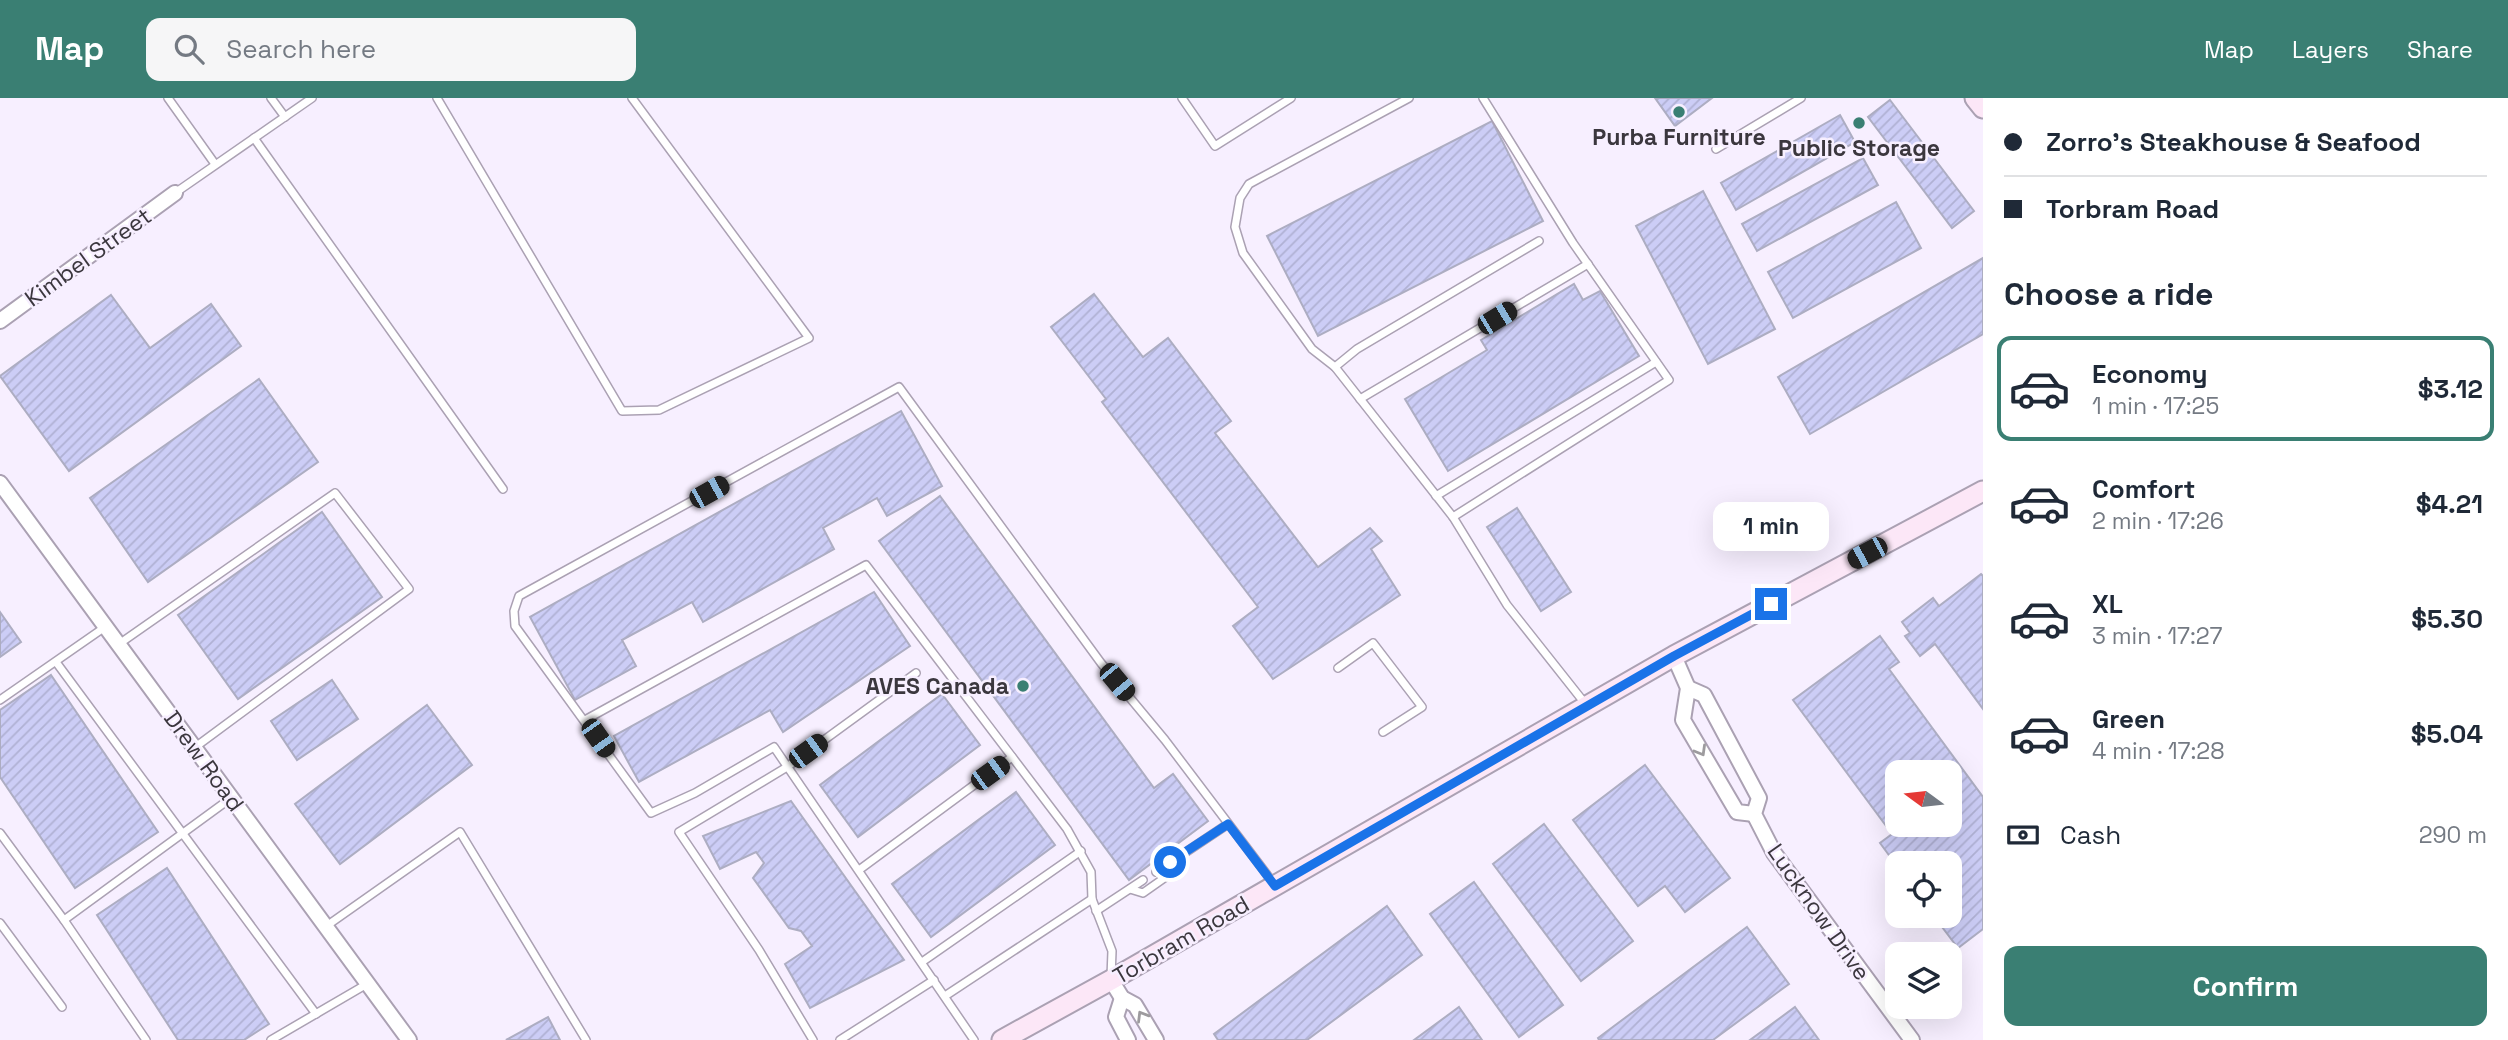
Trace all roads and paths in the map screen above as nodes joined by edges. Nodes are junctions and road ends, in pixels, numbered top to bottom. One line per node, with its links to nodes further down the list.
1 (168, 98): 16 (lane)
2 (271, 98): 13 (lane)
3 (312, 98): 13 (lane)
4 (437, 98): 5 (lane)
5 (632, 98)
6 (1182, 98): 7 (lane)
7 (1291, 98)
8 (1409, 98): 22 (lane)
9 (1483, 98): 19 (lane)
10 (1801, 98): 15 (lane)
11 (1975, 98): 12 (main road)
12 (1983, 108)
13 (285, 117): 14 (lane)
14 (254, 138): 16 (lane); 25 (lane)
15 (1717, 149)
16 (215, 164): 17 (lane)
17 (175, 193): 20 (street, Kimbel Street)
18 (1539, 241): 22 (lane)
19 (1588, 264): 21 (lane); 23 (lane)
20 (0, 321)
21 (1656, 362): 27 (lane); 28 (lane)
22 (1335, 367): 23 (lane)
23 (1360, 399): 27 (lane)
24 (0, 483): 29 (street, Drew Road)
25 (502, 489)
26 (1983, 491): 31 (main road, Torbram Road)
27 (1436, 496): 28 (lane)
28 (1453, 517): 37 (lane)
29 (106, 627): 30 (street, Drew Road); 32 (lane)
30 (118, 645): 40 (street, Drew Road); 40 (lane)
31 (1674, 656): 35 (street, Lucknow Drive); 37 (main road, Torbram Road)
32 (55, 662): 36 (lane); 47 (lane)
33 (1338, 668): 39 (lane)
34 (916, 673): 42 (lane)
35 (1688, 688): 44 (street, Lucknow Drive); 44 (street, Lucknow Drive, one-way to 44)
36 (0, 701)
37 (1587, 706): 53 (main road, Torbram Road)
38 (585, 720): 41 (lane); 42 (lane); 45 (lane)
39 (1383, 732)
40 (194, 748): 43 (street, Drew Road)
41 (1012, 757): 48 (lane); 50 (lane)
42 (787, 766): 50 (lane); 72 (lane)
43 (231, 798): 47 (lane); 59 (street, Drew Road)
44 (1754, 814): 78 (street, Lucknow Drive)
45 (1228, 824): 49 (lane); 53 (lane)
46 (0, 833): 57 (lane)
47 (183, 834): 57 (lane); 67 (lane)
48 (1081, 851): 55 (lane); 60 (lane)
49 (1170, 862): 51 (lane); 54 (lane)
50 (859, 870): 60 (lane)
51 (1156, 872)
52 (1143, 880): 54 (lane)
53 (1275, 886): 62 (main road, Torbram Road)
54 (1130, 889): 56 (lane)
55 (1092, 899): 56 (lane); 64 (lane)
56 (1096, 911): 62 (lane)
57 (64, 920): 68 (lane)
58 (0, 923): 66 (lane)
59 (325, 927): 63 (street, Drew Road); 71 (lane)
60 (922, 962): 61 (lane)
61 (934, 980): 64 (lane); 73 (lane)
62 (1111, 980): 65 (street); 75 (main road, Torbram Road)
63 (367, 984): 67 (lane); 70 (street, Drew Road)
64 (945, 996): 74 (lane)
65 (1122, 998): 76 (street); 77 (street, one-way to 65)
66 (62, 1007)
67 (316, 1014): 69 (lane)
68 (146, 1040)
69 (271, 1040)
70 (409, 1040)
71 (586, 1040)
72 (813, 1040)
73 (840, 1040)
74 (974, 1040)
75 (1002, 1040)
76 (1128, 1040)
77 (1156, 1040)
78 (1912, 1040)

